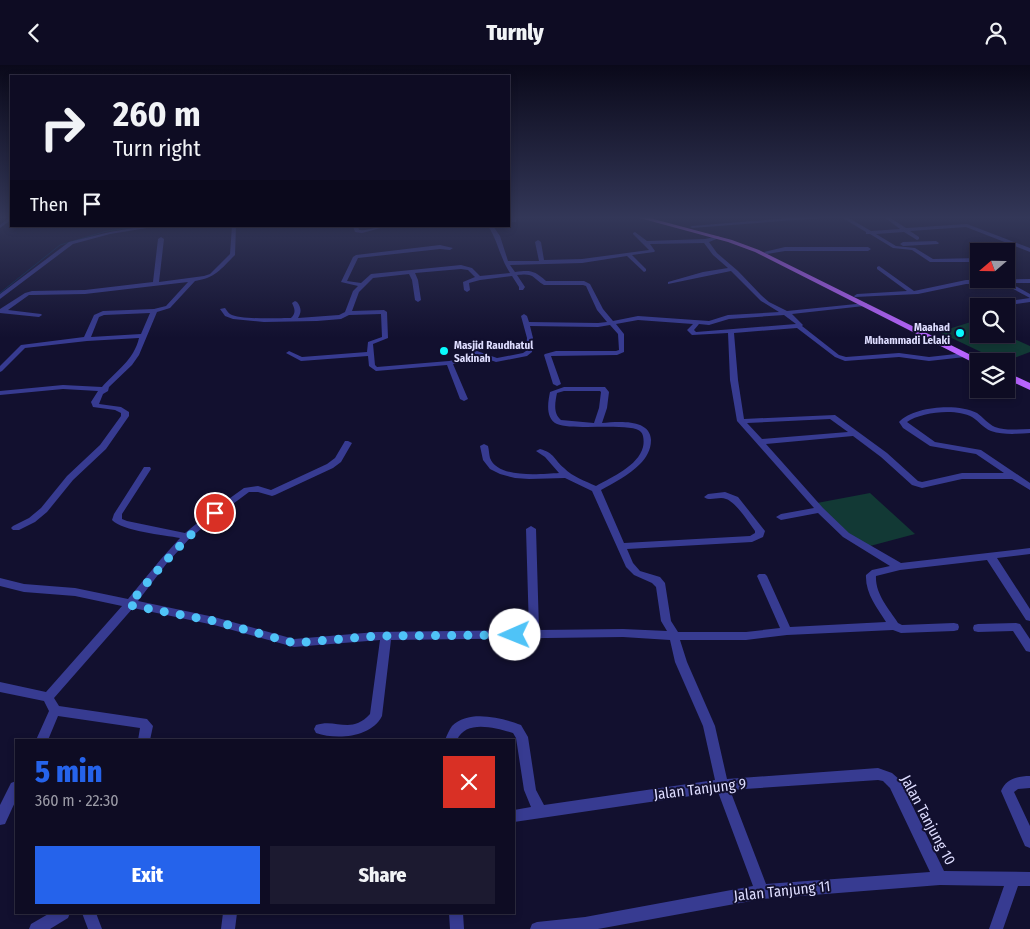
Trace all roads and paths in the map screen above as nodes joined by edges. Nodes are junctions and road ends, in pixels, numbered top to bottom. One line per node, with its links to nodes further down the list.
1 (52, 257): 34 (street)
2 (159, 257): 26 (street)
3 (230, 257): 22 (street)
4 (356, 257): 28 (street)
5 (504, 257): 14 (street)
6 (541, 257): 15 (street)
7 (611, 257): 15 (street)
8 (632, 257): 17 (street)
9 (718, 257): 18 (street)
10 (770, 257): 33 (main road)
11 (778, 257): 33 (main road)
12 (927, 257): 13 (street)
13 (970, 260)
14 (506, 263): 15 (street); 20 (street)
15 (542, 263)
16 (879, 267): 32 (street)
17 (644, 269)
18 (732, 269): 27 (street); 44 (street)
19 (411, 271): 21 (street); 28 (street); 36 (street)
20 (512, 274): 21 (street); 30 (street); 48 (street)
21 (479, 278): 31 (street)
22 (193, 280): 26 (street); 42 (street)
23 (1030, 281): 25 (street)
24 (970, 282): 32 (street)
25 (1015, 282)
26 (156, 283): 41 (street)
27 (670, 283)
28 (361, 285): 43 (street)
29 (1013, 288): 35 (street)
30 (521, 289)
31 (468, 290)
32 (912, 292): 33 (street)
33 (853, 296): 39 (main road); 56 (main road)
34 (0, 297)
35 (1030, 298): 37 (street)
36 (418, 300)
37 (1016, 302)
38 (295, 303): 47 (street)
39 (864, 304): 44 (street); 58 (main road)
40 (223, 309): 47 (street)
41 (1, 311): 45 (street)
42 (154, 311): 53 (street); 54 (street)
43 (348, 313): 47 (street); 57 (street)
44 (787, 313): 49 (street); 51 (street)
45 (39, 315)
46 (524, 316): 50 (street)
47 (293, 320)
48 (612, 323): 49 (street); 50 (street); 65 (street)
49 (698, 323): 52 (street)
50 (527, 324): 60 (street)
51 (798, 326): 52 (street); 58 (street)
52 (731, 331): 70 (street)
53 (143, 336): 54 (street); 67 (street)
54 (87, 339): 61 (street)
55 (289, 353): 57 (street)
56 (971, 353)
57 (371, 354): 60 (street)
58 (965, 355): 59 (main road)
59 (970, 357)
60 (449, 363): 69 (street)
61 (0, 370)
62 (1015, 374): 64 (main road)
63 (1015, 380): 66 (main road)
64 (1030, 382)
65 (557, 383)
66 (1030, 387)
67 (105, 389): 68 (street); 86 (street)
68 (0, 393)
69 (464, 399)
70 (741, 421): 73 (street); 74 (street)
71 (597, 425): 71 (street); 82 (street)
72 (1030, 431): 80 (street)
73 (854, 434): 74 (street); 80 (street)
74 (759, 442): 84 (street)
75 (348, 443): 88 (street)
76 (484, 446): 79 (street)
77 (540, 451): 79 (street)
78 (147, 469): 88 (street)
79 (567, 475): 82 (street)
80 (1012, 476): 81 (street)
81 (1030, 487)
82 (596, 489): 89 (street)
83 (708, 497): 89 (street)
84 (820, 510): 85 (street); 92 (street)
85 (781, 517)
86 (16, 528)
87 (531, 529): 101 (street)
88 (188, 536): 95 (street)
89 (621, 546): 103 (street)
90 (1030, 551): 91 (street)
91 (990, 556): 92 (street); 96 (street)
92 (900, 567): 97 (street)
93 (762, 576): 100 (street)
94 (0, 582): 95 (street)
95 (129, 605): 102 (street); 106 (street)
96 (1030, 617)
97 (894, 626): 98 (street); 100 (street)
98 (954, 627)
99 (978, 628): 104 (street)
100 (787, 631): 103 (street)
101 (534, 634): 102 (street); 103 (street)
102 (386, 636): 108 (street)
103 (674, 636): 114 (street)
104 (1030, 648)
105 (0, 687): 106 (street)
106 (48, 697): 107 (street)
107 (55, 711): 109 (street); 110 (street)
108 (320, 729)
109 (42, 739)
110 (144, 739)
111 (452, 739): 116 (street)
112 (887, 777): 114 (street, Jalan Tanjung 9); 120 (street, Jalan Tanjung 10)
113 (1030, 782): 119 (street)
114 (722, 785): 116 (street, Jalan Tanjung 9); 123 (street)
115 (15, 789): 118 (street)
116 (540, 812): 117 (street, Jalan Tanjung 9)
117 (515, 816)
118 (0, 819)
119 (1030, 841)
120 (940, 878): 121 (street, Jalan Tanjung 11); 123 (street, Jalan Tanjung 11)
121 (1014, 879): 122 (street, Jalan Tanjung 11); 134 (street)
122 (1030, 879)
123 (762, 892): 128 (street, Jalan Tanjung 11)
124 (61, 914): 129 (street)
125 (89, 914): 130 (street)
126 (230, 914): 131 (street)
127 (456, 914): 132 (street)
128 (586, 926): 133 (street, Jalan Tanjung 11)
129 (36, 929)
130 (95, 929)
131 (228, 929)
132 (457, 929)
133 (537, 929)
134 (996, 929)

